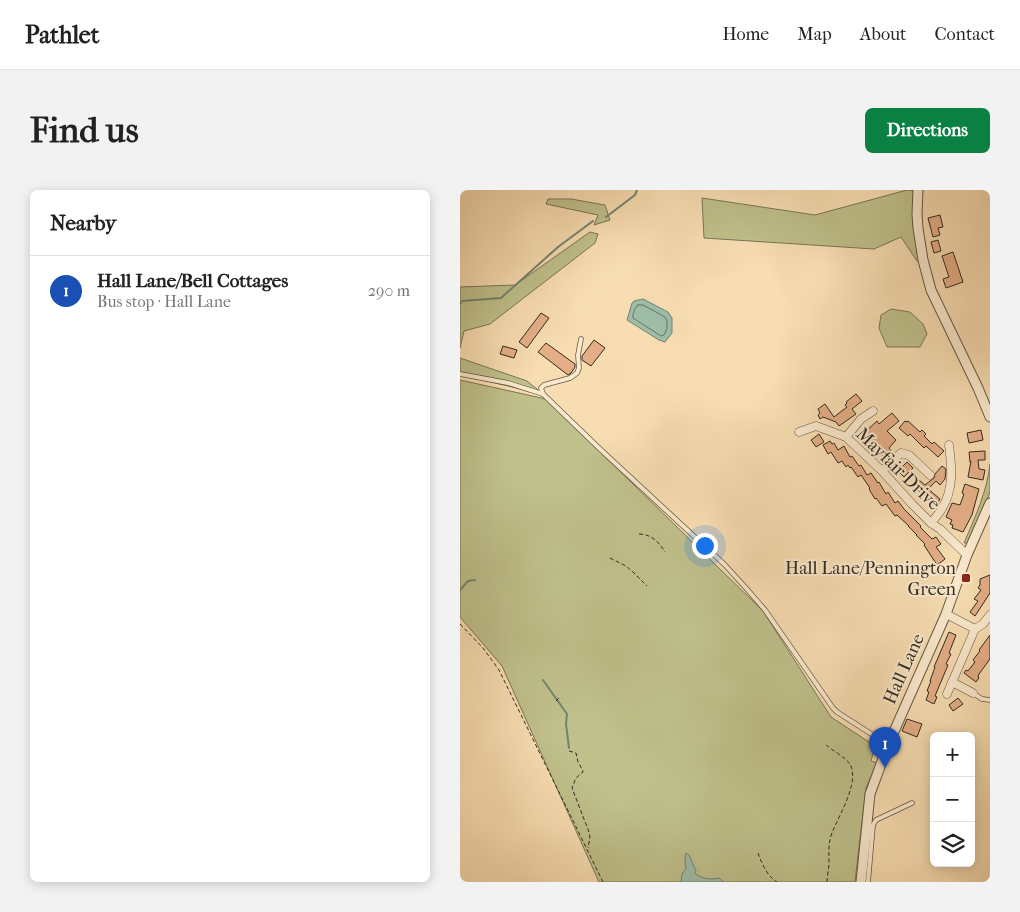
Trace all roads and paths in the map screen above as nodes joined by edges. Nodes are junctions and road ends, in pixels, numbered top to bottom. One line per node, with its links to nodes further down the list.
1 (918, 190): 6 (street)
2 (581, 339): 4 (lane)
3 (460, 374): 4 (lane)
4 (543, 394): 30 (lane)
5 (873, 411): 8 (street)
6 (990, 417)
7 (799, 432): 8 (street, Mayfair Drive)
8 (846, 437): 10 (street, Mayfair Drive)
9 (949, 445): 13 (street)
10 (882, 471): 11 (street); 13 (street, Mayfair Drive)
11 (930, 475)
12 (990, 503): 16 (street, Hall Lane)
13 (931, 523): 16 (street, Mayfair Drive)
14 (639, 534): 15 (path)
15 (665, 552)
16 (968, 555): 19 (street, Hall Lane)
17 (610, 558): 18 (path)
18 (647, 586)
19 (946, 614): 22 (street); 30 (street, Hall Lane)
20 (990, 615): 22 (street)
21 (460, 624): 35 (path)
22 (975, 629): 23 (street)
23 (952, 682): 24 (street); 25 (street)
24 (973, 693): 27 (lane)
25 (947, 694)
26 (559, 698): 28 (path)
27 (990, 700)
28 (556, 701)
29 (826, 745): 37 (path)
30 (888, 745): 38 (street, Hall Lane)
31 (569, 751): 33 (path)
32 (912, 803): 39 (lane)
33 (588, 848)
34 (758, 853): 36 (path)
35 (603, 882)
36 (777, 882)
37 (826, 882)
38 (861, 882)
39 (868, 882)

